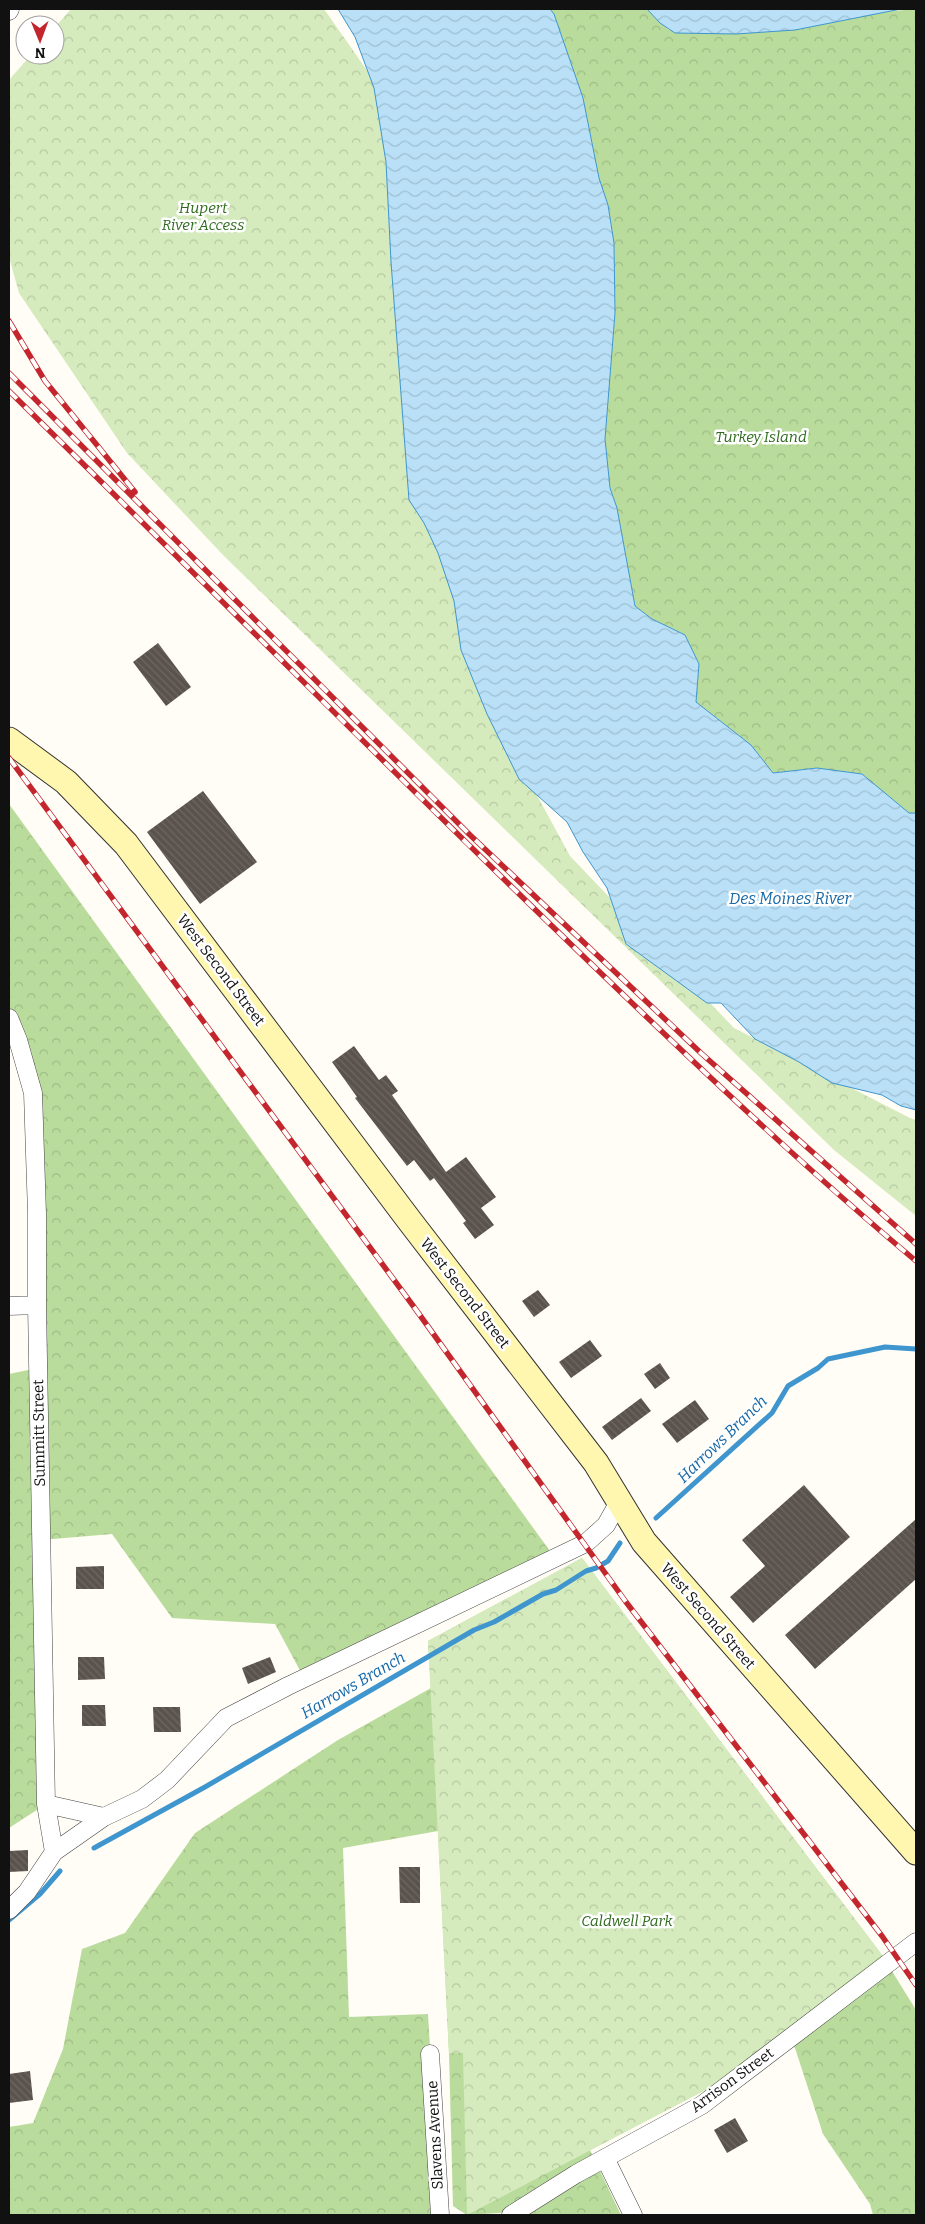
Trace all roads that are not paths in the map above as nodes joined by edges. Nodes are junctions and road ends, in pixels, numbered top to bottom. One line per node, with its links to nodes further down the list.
1 (9, 740): 5 (main road, West Second Street)
2 (9, 1018): 3 (street, Summitt Street)
3 (37, 1305): 4 (street); 6 (street, Summitt Street)
4 (9, 1306)
5 (619, 1502): 7 (street); 9 (main road, West Second Street)
6 (46, 1804): 7 (street); 8 (street, Summitt Street)
7 (104, 1817): 8 (street)
8 (54, 1852): 10 (street)
9 (916, 1852)
10 (9, 1910)
11 (916, 1942): 13 (street, Arrison Street)
12 (430, 2054): 14 (street, Slavens Avenue)
13 (605, 2158): 15 (street, Arrison Street); 16 (street)
14 (440, 2215)
15 (511, 2215)
16 (633, 2215)

